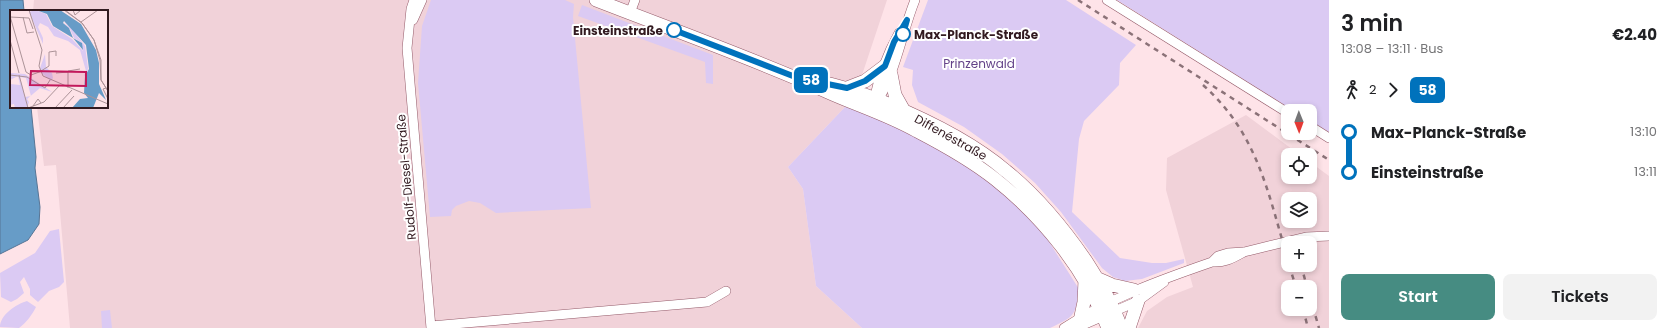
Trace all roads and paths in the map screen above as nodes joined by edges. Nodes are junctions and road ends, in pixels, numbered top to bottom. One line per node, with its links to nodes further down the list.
1 (414, 0): 8 (street, Rudolf-Diesel-Straße)
2 (422, 0): 8 (street, Rudolf-Diesel-Straße)
3 (596, 0): 7 (main road, Diffenéstraße)
4 (635, 0): 7 (street)
5 (914, 0): 9 (street)
6 (1107, 0): 13 (street)
7 (630, 13): 10 (main road, Diffenéstraße)
8 (410, 27): 23 (street, Rudolf-Diesel-Straße)
9 (888, 70): 11 (main road); 12 (street); 14 (main road)
10 (798, 78): 11 (main road, Diffenéstraße); 12 (main road, Diffenéstraße)
11 (847, 88): 12 (main road, Diffenéstraße)
12 (875, 103): 14 (main road, Diffenéstraße); 18 (main road, Diffenéstraße)
13 (1281, 109)
14 (904, 111): 18 (main road, Diffenéstraße)
15 (1317, 130): 16 (street)
16 (1329, 138)
17 (1329, 236): 20 (street)
18 (1091, 279): 20 (main road); 21 (main road, Diffenéstraße); 22 (main road)
19 (726, 291): 23 (street, Rudolf-Diesel-Straße)
20 (1136, 296): 21 (street); 26 (main road)
21 (1107, 313): 22 (street); 25 (main road, Diffenéstraße)
22 (1079, 322): 24 (street)
23 (431, 327)
24 (1064, 328)
25 (1121, 328)
26 (1129, 328)

